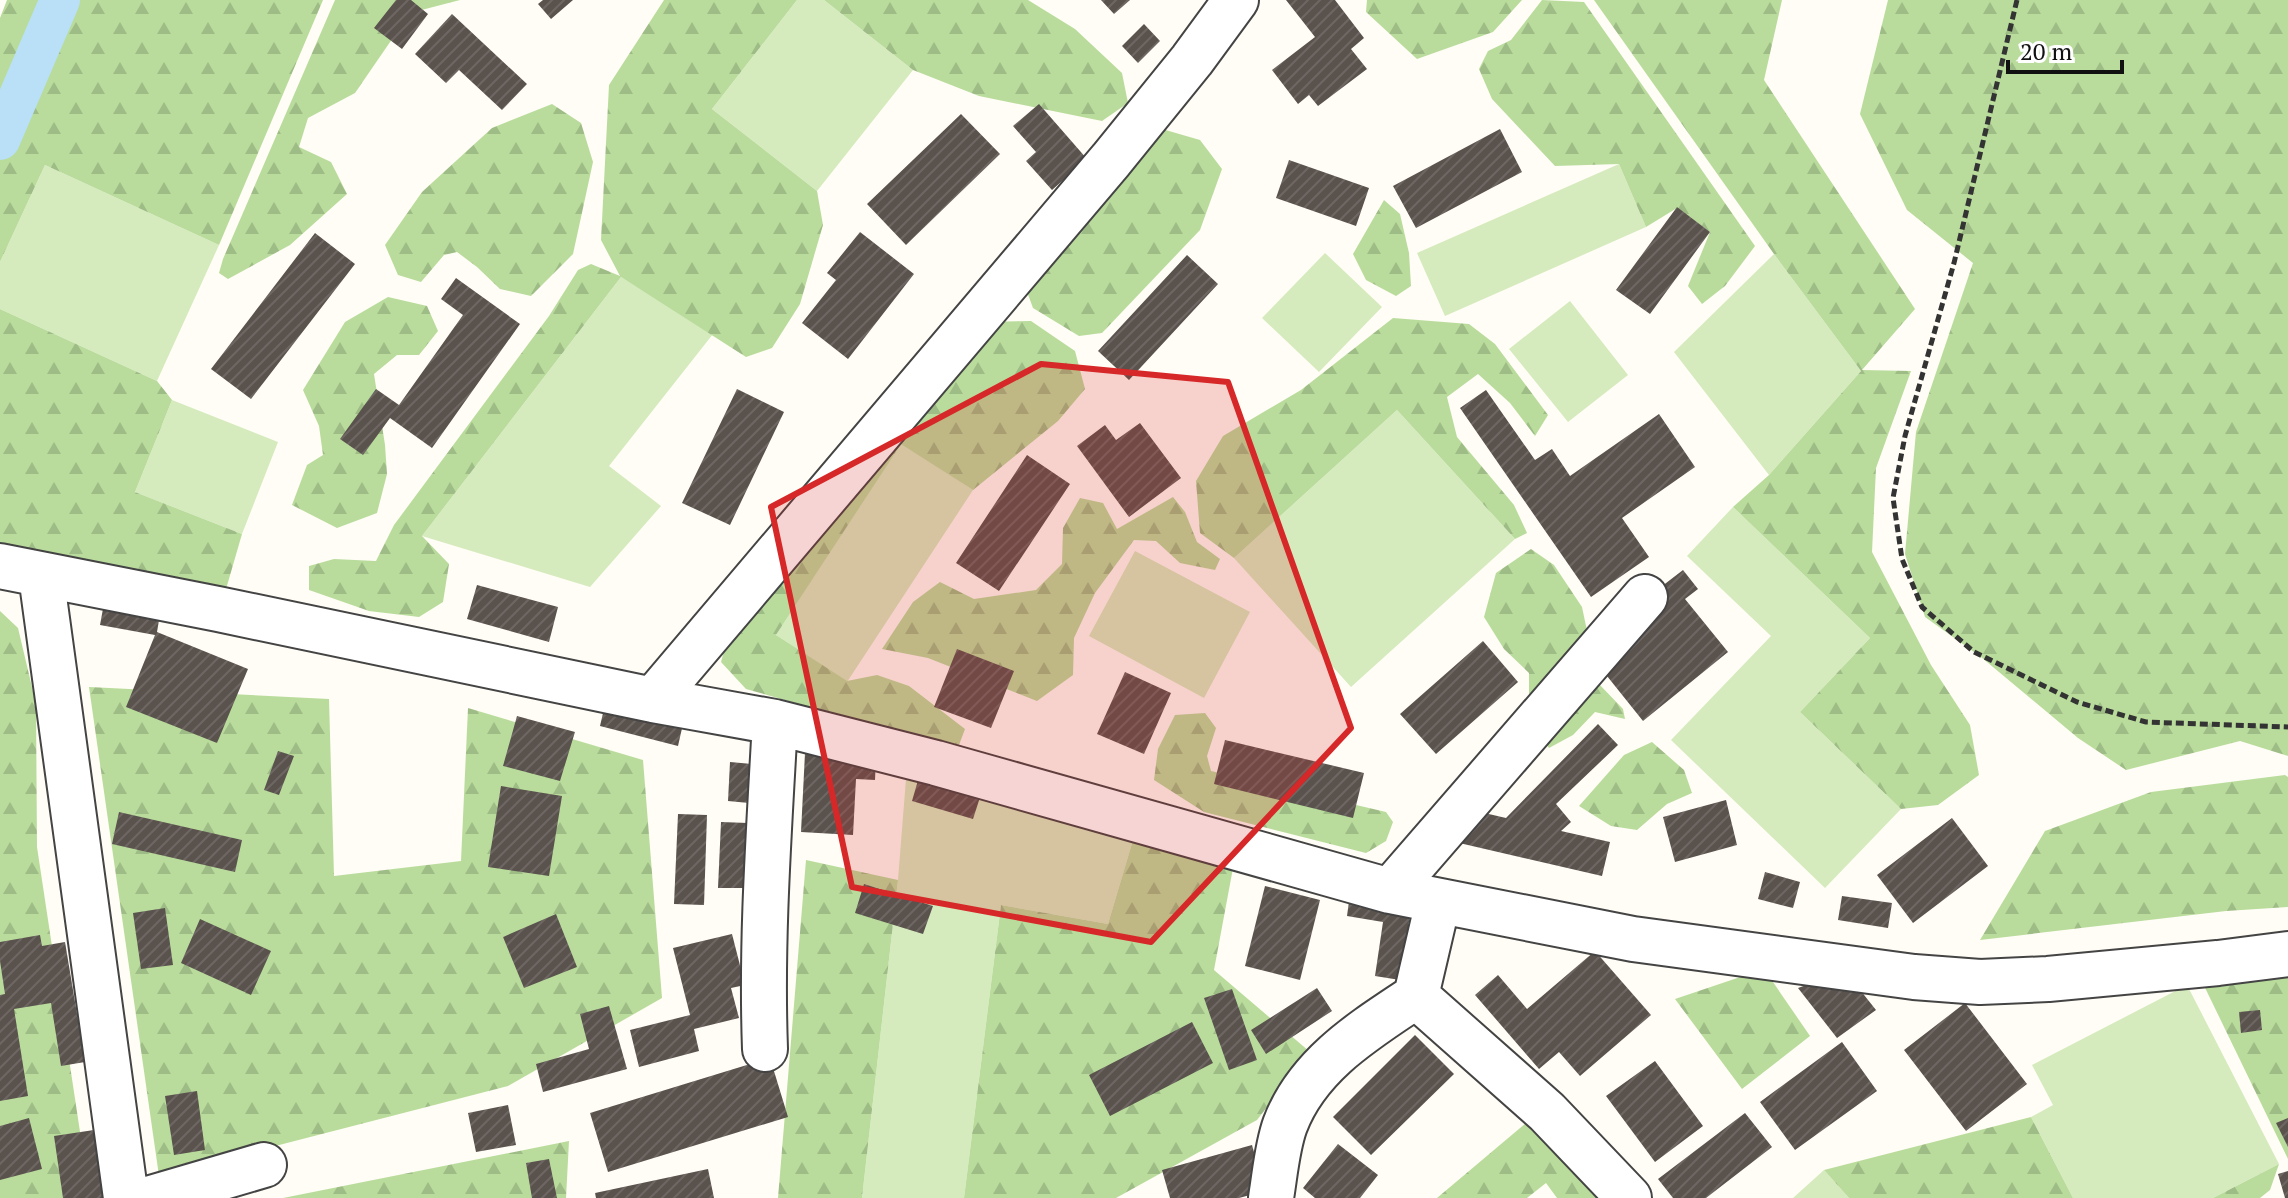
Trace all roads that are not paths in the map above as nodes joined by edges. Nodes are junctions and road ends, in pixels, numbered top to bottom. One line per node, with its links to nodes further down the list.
1 (1236, 0): 4 (street)
2 (20, 570): 4 (street); 12 (street)
3 (1645, 597): 6 (street)
4 (653, 700): 5 (street)
5 (775, 722): 6 (street); 10 (street)
6 (1390, 891): 7 (street)
7 (1438, 902): 8 (street); 9 (street)
8 (2288, 954)
9 (1416, 996): 14 (street); 15 (street)
10 (765, 1049)
11 (264, 1165): 13 (street)
12 (126, 1198)
13 (151, 1198)
14 (1271, 1198)
15 (1629, 1198)

